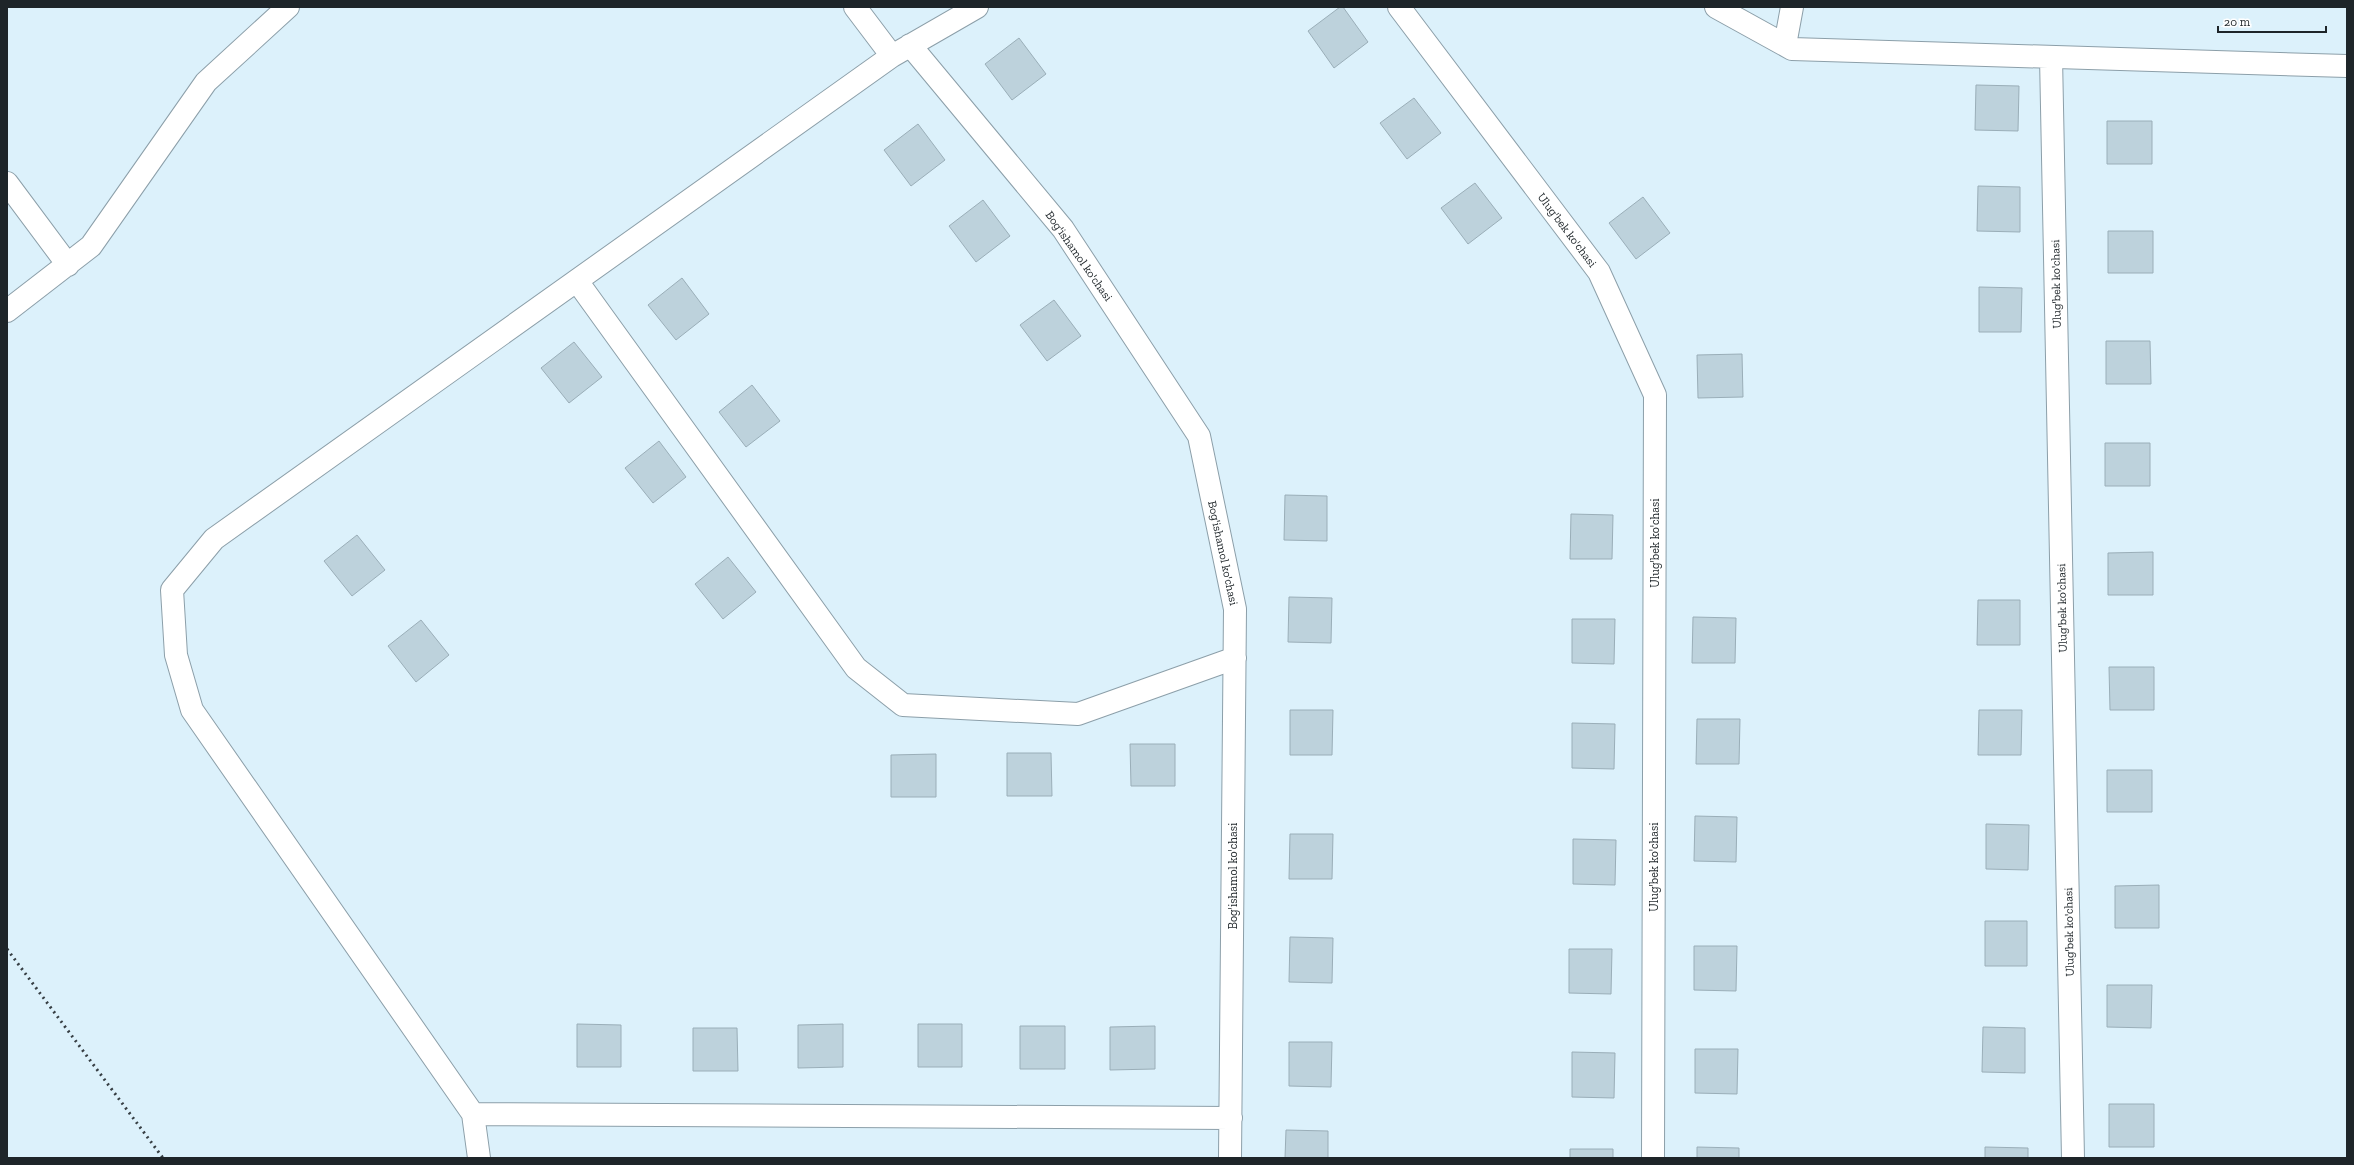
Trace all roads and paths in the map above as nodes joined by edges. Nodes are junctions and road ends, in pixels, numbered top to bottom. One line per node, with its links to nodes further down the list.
1 (288, 7): 12 (street)
2 (855, 7): 8 (street, Bog'ishamol ko'chasi)
3 (977, 7): 8 (street)
4 (1399, 7): 20 (street, Ulug'bek ko'chasi)
5 (1716, 7): 7 (street)
6 (1792, 7): 7 (street)
7 (1785, 45): 9 (street)
8 (901, 51): 13 (street); 15 (street, Bog'ishamol ko'chasi)
9 (2051, 57): 10 (street); 21 (street, Ulug'bek ko'chasi)
10 (2347, 66)
11 (7, 183): 12 (street)
12 (68, 265): 14 (street)
13 (577, 281): 15 (street); 16 (street)
14 (7, 311)
15 (1234, 658): 17 (street, Bog'ishamol ko'chasi)
16 (473, 1114): 17 (street); 18 (street)
17 (1231, 1118): 19 (street, Bog'ishamol ko'chasi)
18 (479, 1158)
19 (1230, 1158)
20 (1653, 1158)
21 (2073, 1158)

